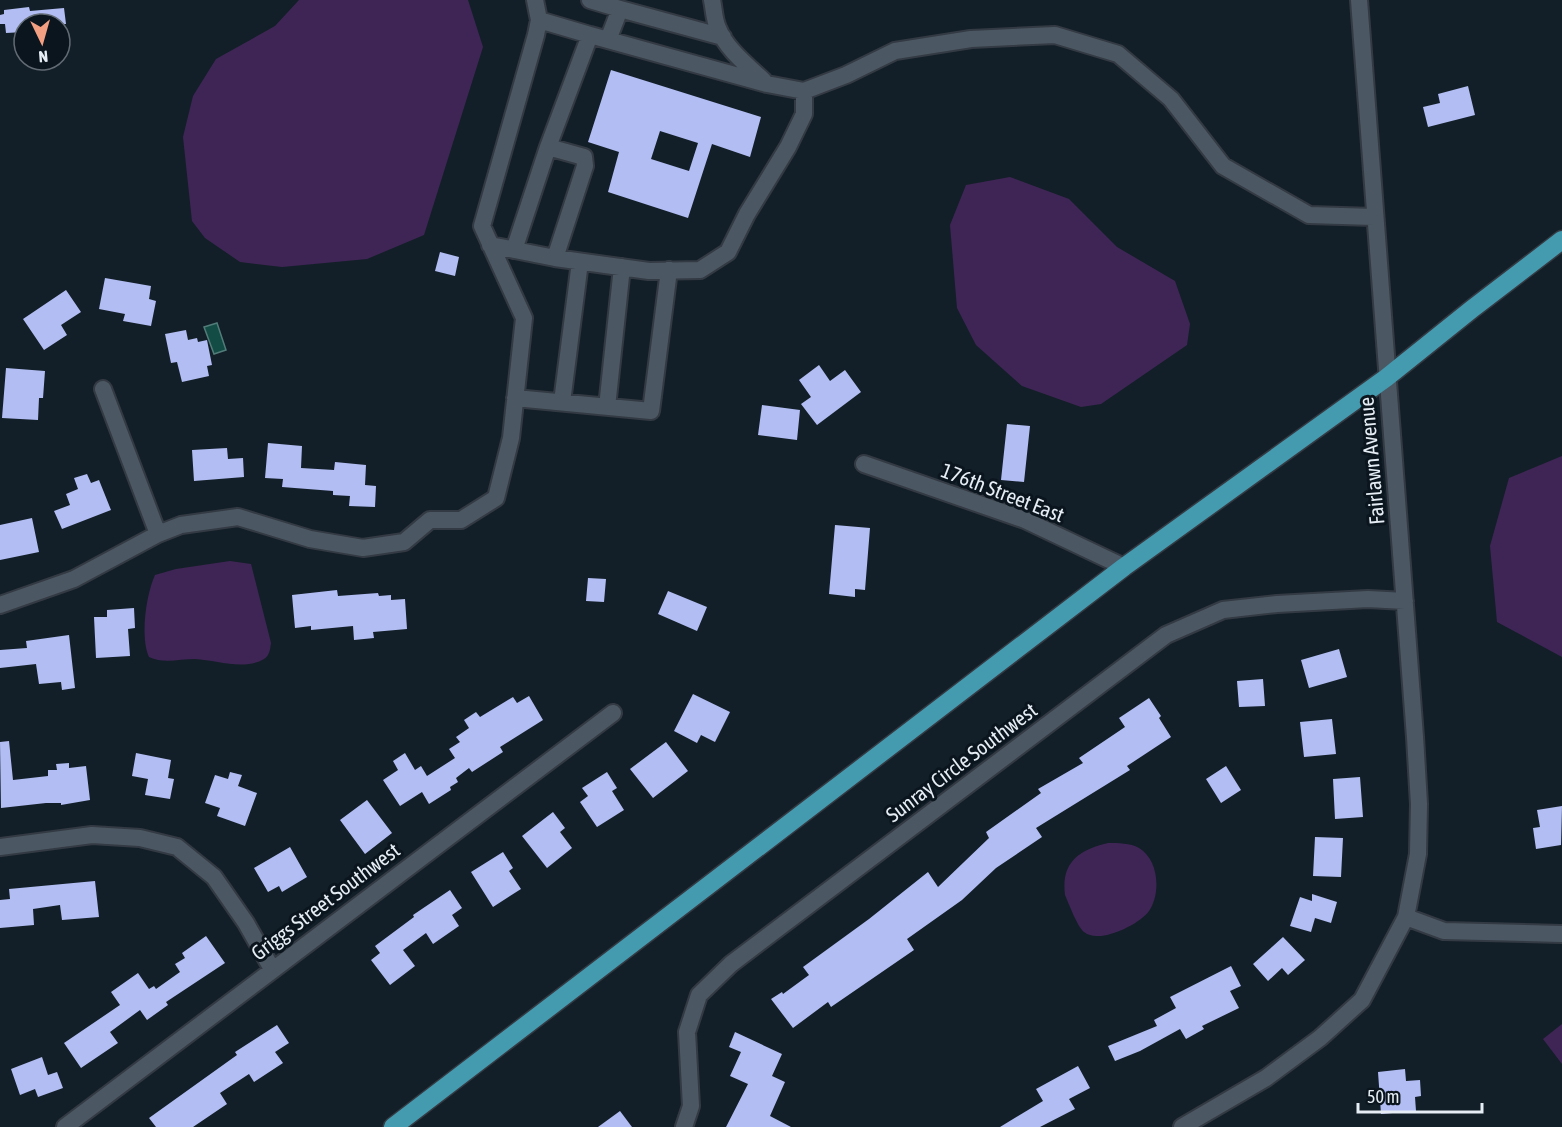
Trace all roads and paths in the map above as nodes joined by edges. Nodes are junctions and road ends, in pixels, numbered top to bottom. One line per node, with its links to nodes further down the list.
1 (535, 0): 6 (street)
2 (590, 0): 5 (street)
3 (712, 0): 8 (street)
4 (1359, 0): 13 (street, Fairlawn Avenue)
5 (620, 9): 8 (street); 9 (street)
6 (539, 20): 7 (street); 15 (street)
7 (590, 35): 9 (street); 12 (street)
8 (723, 37): 10 (street)
9 (608, 40): 10 (street)
10 (767, 84): 11 (street)
11 (804, 91): 13 (street); 20 (street)
12 (548, 147): 16 (street); 17 (street)
13 (1374, 217): 21 (street, Fairlawn Avenue)
14 (1562, 240): 21 (main road)
15 (490, 245): 16 (street); 23 (street)
16 (514, 250): 17 (street)
17 (555, 258): 18 (street)
18 (580, 262): 19 (street); 24 (street)
19 (622, 267): 20 (street); 25 (street)
20 (669, 270): 25 (street)
21 (1386, 378): 28 (main road); 29 (street, Fairlawn Avenue)
22 (104, 389): 27 (street)
23 (515, 398): 24 (street); 27 (street)
24 (562, 402): 25 (street)
25 (607, 406)
26 (864, 464): 28 (street, 176th Street East)
27 (158, 534): 30 (street)
28 (1124, 567): 37 (main road)
29 (1405, 601): 33 (street, Fairlawn Avenue); 38 (street, Sunray Circle Southwest)
30 (0, 605)
31 (613, 712): 35 (street, Griggs Street Southwest)
32 (0, 847): 35 (street)
33 (1406, 918): 34 (street); 39 (street, Fairlawn Avenue)
34 (1562, 934)
35 (272, 969): 36 (street, Griggs Street Southwest)
36 (65, 1127)
37 (393, 1127)
38 (684, 1127)
39 (1182, 1127)

